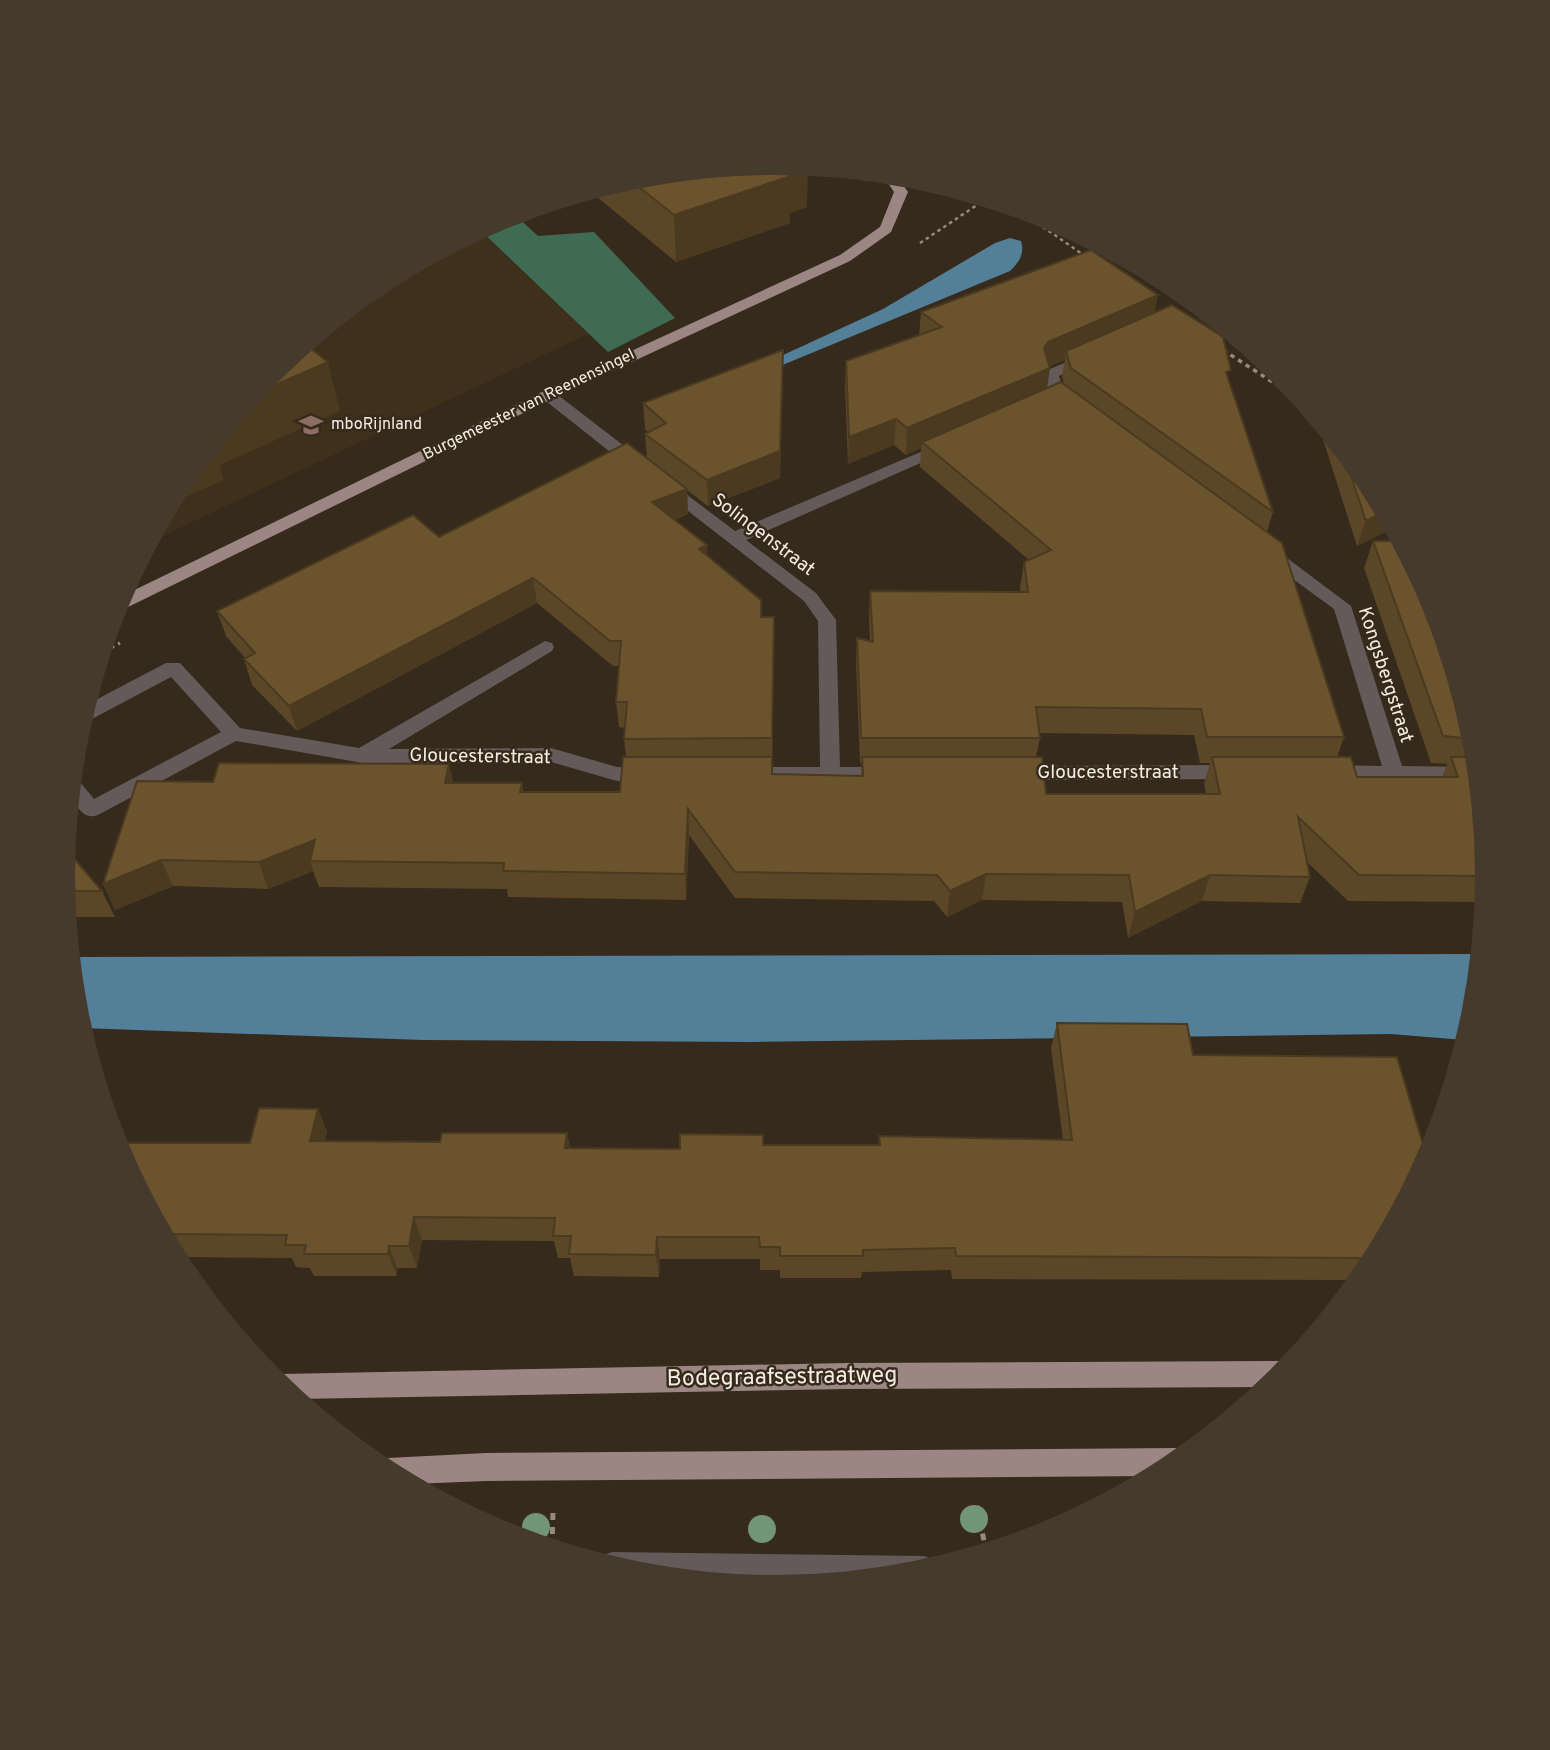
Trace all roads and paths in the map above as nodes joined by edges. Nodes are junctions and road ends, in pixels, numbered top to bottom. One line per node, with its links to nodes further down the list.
1 (897, 186): 7 (main road, Burgemeester van Reenensingel)
2 (1050, 232): 3 (path)
3 (1090, 260)
4 (1223, 350): 6 (path)
5 (1101, 352): 8 (street)
6 (1272, 382)
7 (548, 395): 10 (street, Solingenstraat); 12 (main road, Burgemeester van Reenensingel)
8 (1057, 402)
9 (958, 441): 10 (street)
10 (733, 540): 23 (street, Solingenstraat)
11 (1254, 542): 19 (street, Kongsbergstraat)
12 (133, 598)
13 (545, 647): 16 (street, Gloucesterstraat)
14 (96, 708): 15 (street)
15 (234, 734): 16 (street, Gloucesterstraat); 26 (street)
16 (363, 755): 21 (street, Gloucesterstraat)
17 (1256, 772): 20 (street, Gloucesterstraat)
18 (1311, 772): 19 (street)
19 (1394, 772): 25 (street)
20 (995, 773)
21 (670, 774)
22 (737, 774): 23 (street)
23 (830, 774): 24 (street)
24 (913, 774)
25 (1467, 774)
26 (80, 796)
27 (1266, 1374): 28 (main road, Bodegraafsestraatweg)
28 (298, 1387)
29 (1156, 1462): 30 (main road)
30 (409, 1471)
31 (553, 1501): 33 (path)
32 (976, 1503): 34 (path)
33 (552, 1539)
34 (984, 1543)
35 (671, 1567): 36 (street)
36 (863, 1569)

